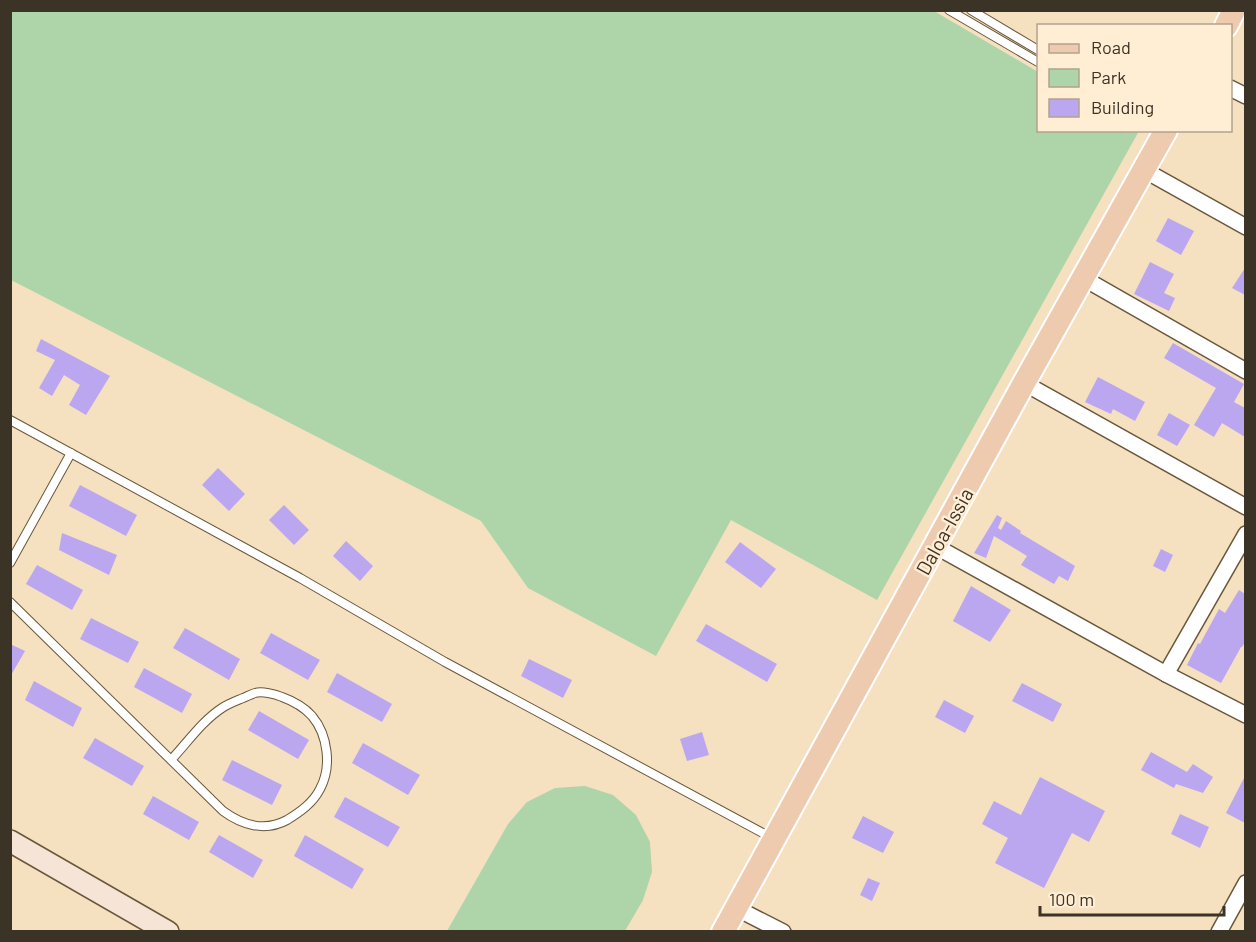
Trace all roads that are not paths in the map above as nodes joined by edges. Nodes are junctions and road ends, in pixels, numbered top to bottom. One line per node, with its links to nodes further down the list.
1 (949, 10): 6 (lane)
2 (971, 10): 5 (lane)
3 (1234, 10): 4 (main road)
4 (1227, 24)
5 (1037, 49)
6 (1037, 61)
7 (1165, 132): 8 (main road, Daloa-Issia)
8 (1144, 170): 9 (street); 10 (main road, Daloa-Issia)
9 (1245, 227)
10 (1083, 278): 11 (street); 12 (main road, Daloa-Issia)
11 (1245, 371)
12 (1024, 383): 15 (street); 17 (main road, Daloa-Issia)
13 (10, 420): 14 (lane)
14 (71, 453): 18 (lane); 23 (lane)
15 (1245, 507)
16 (1245, 534): 20 (street)
17 (935, 546): 20 (street); 23 (main road, Daloa-Issia)
18 (10, 562)
19 (10, 602): 22 (lane)
20 (1166, 674): 21 (street)
21 (1245, 715)
22 (171, 760): 22 (lane)
23 (773, 839): 26 (main road, Daloa-Issia)
24 (10, 841): 28 (street)
25 (1245, 883): 27 (street)
26 (736, 908): 29 (main road, Daloa-Issia); 30 (street)
27 (1225, 930)
28 (168, 932)
29 (723, 932)
30 (783, 932)

